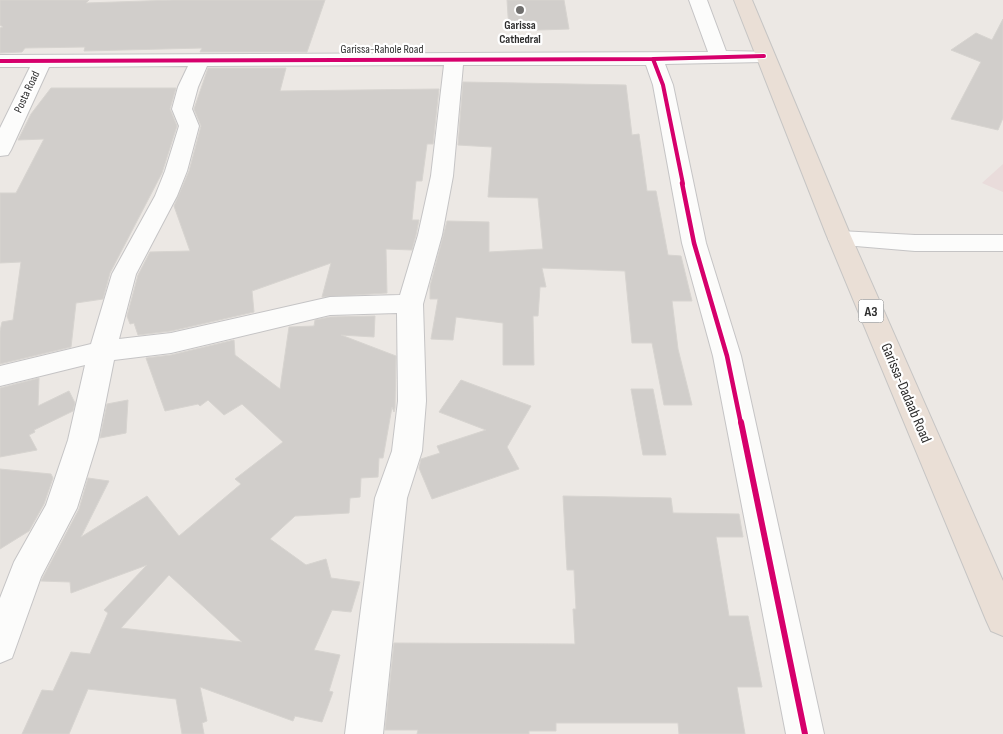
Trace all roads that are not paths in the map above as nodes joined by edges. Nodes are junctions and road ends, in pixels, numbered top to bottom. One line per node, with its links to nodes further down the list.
1 (698, 0): 4 (street)
2 (743, 0): 3 (highway, Garissa-Dadaab Road / A3)
3 (764, 56): 4 (street, Garissa-Rahole Road); 11 (highway, Garissa-Dadaab Road / A3)
4 (718, 57): 6 (street, Garissa-Rahole Road)
5 (454, 59): 6 (street, Garissa-Rahole Road); 7 (street, Garissa-Rahole Road); 15 (street)
6 (653, 59): 21 (street)
7 (199, 60): 9 (street, Garissa-Rahole Road); 16 (street)
8 (0, 61): 9 (street, Garissa-Rahole Road)
9 (42, 62): 10 (street, Posta Road)
10 (0, 150)
11 (840, 239): 12 (street); 18 (highway, Garissa-Dadaab Road / A3)
12 (915, 243): 13 (street); 14 (street)
13 (1003, 243)
14 (1003, 263)
15 (410, 304): 16 (street); 20 (street)
16 (103, 351): 17 (street); 19 (street)
17 (0, 376)
18 (1003, 620)
19 (0, 646)
20 (364, 734)
21 (805, 734)

